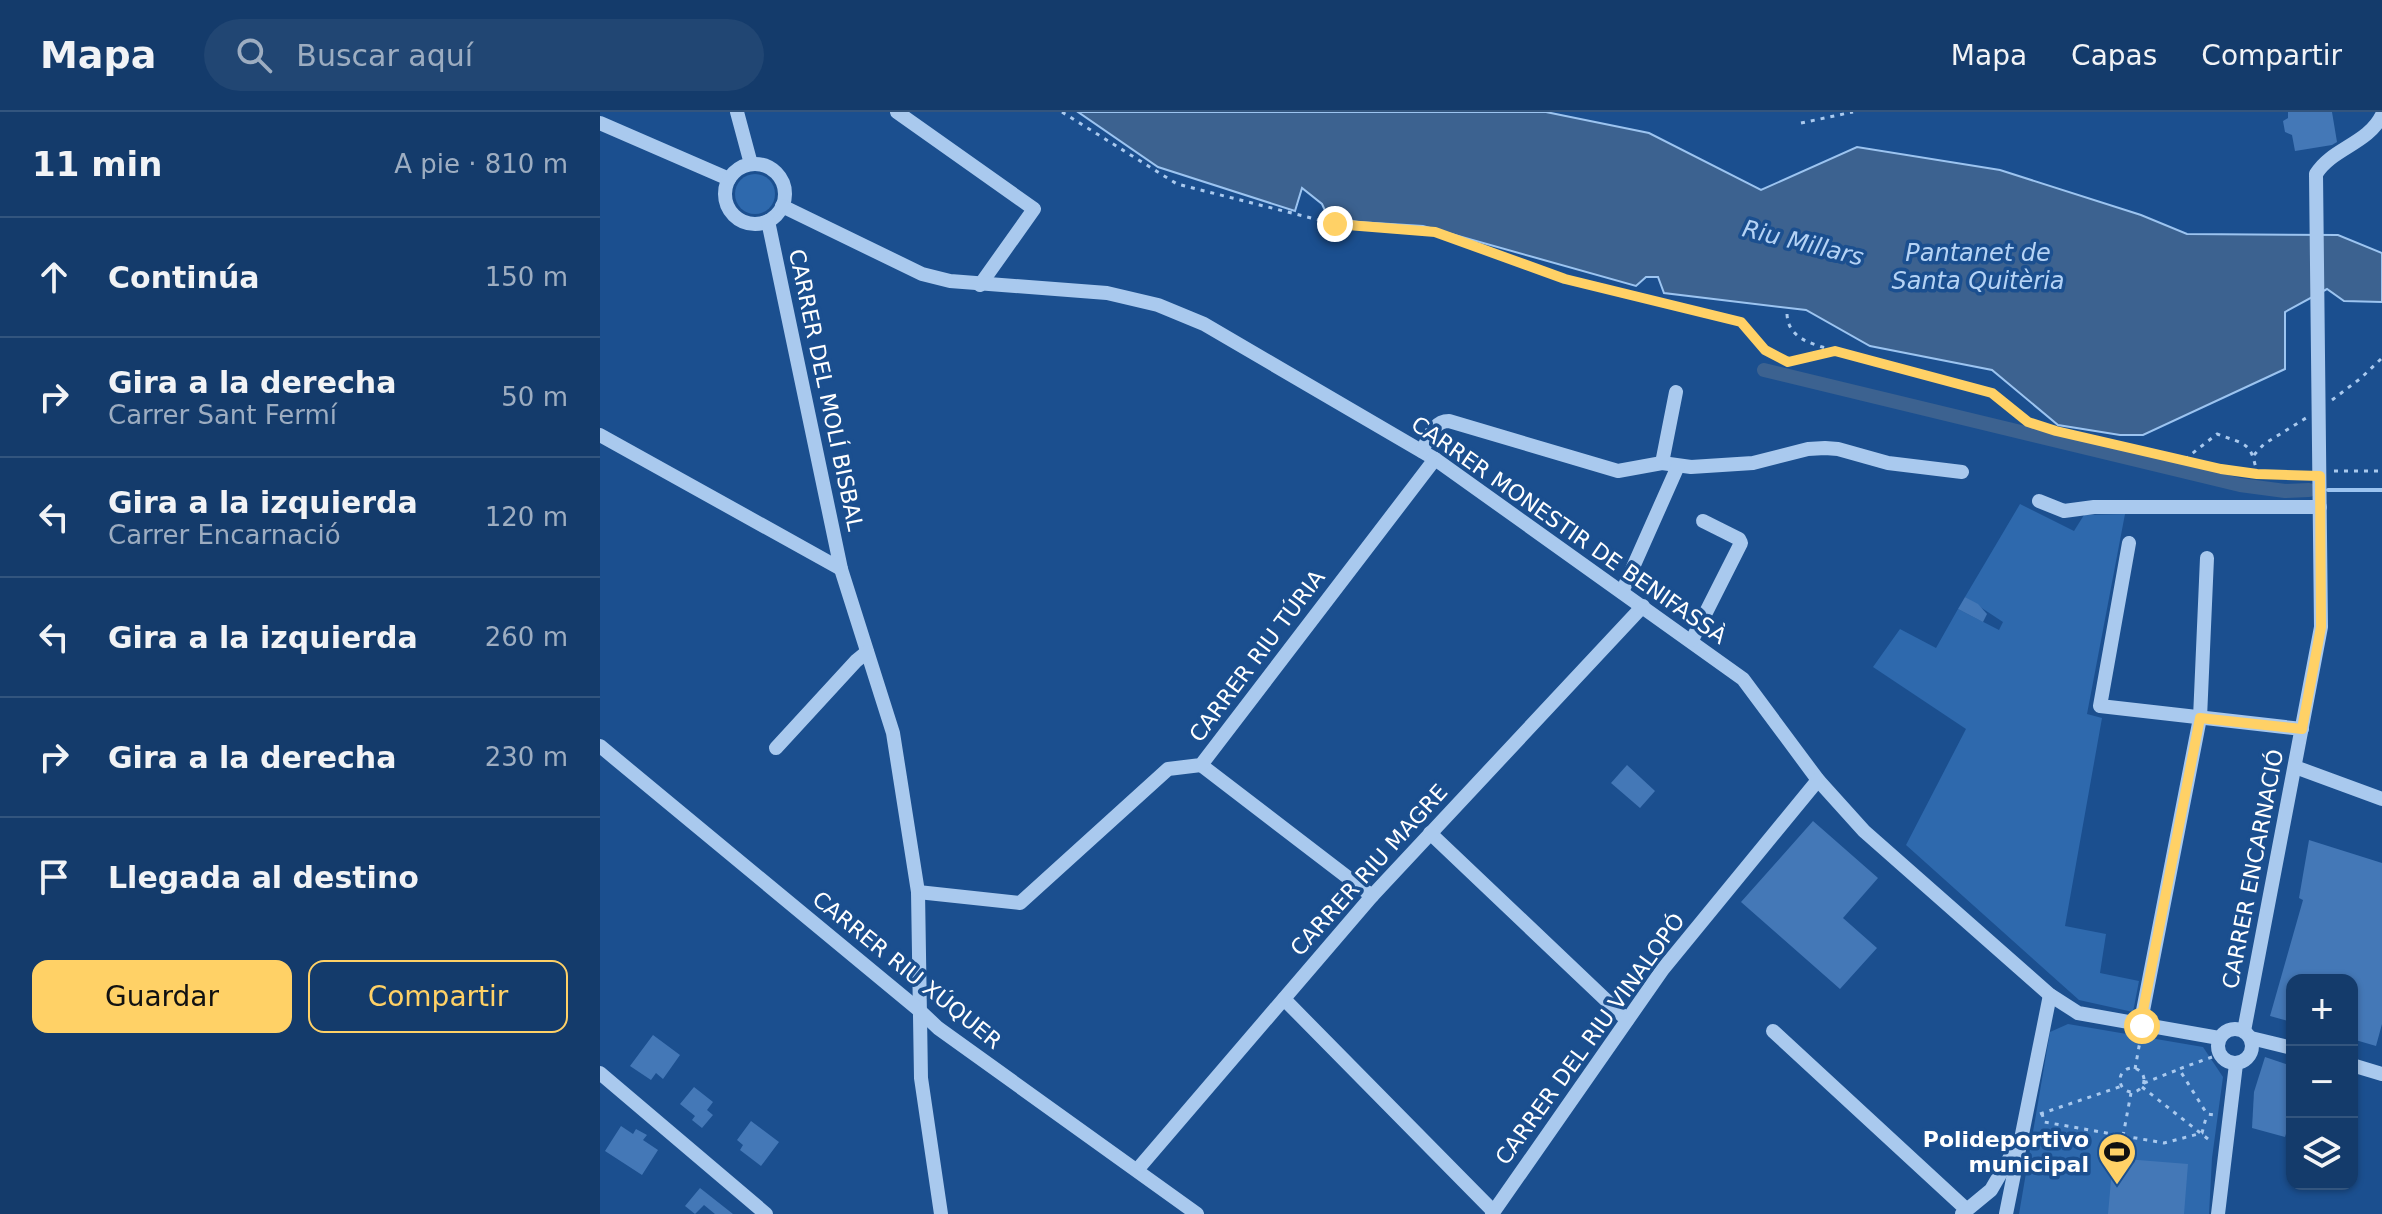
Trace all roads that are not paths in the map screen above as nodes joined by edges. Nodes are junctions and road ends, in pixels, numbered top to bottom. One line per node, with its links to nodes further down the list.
1 (737, 112): 5 (street)
2 (897, 112): 9 (street)
3 (2381, 114): 17 (street, CARRER ENCARNACIÓ)
4 (600, 123): 6 (street)
5 (751, 164): 6 (street); 7 (street)
6 (729, 179): 8 (street)
7 (782, 206): 8 (street); 9 (street, CARRER MONESTIR DE BENIFASSÀ)
8 (768, 221): 21 (street, CARRER DEL MOLÍ BISBAL)
9 (980, 285): 12 (street, CARRER MONESTIR DE BENIFASSÀ)
10 (1676, 392): 13 (street)
11 (600, 435): 21 (street, CARRER DEL MOLÍ BISBAL)
12 (1429, 455): 13 (street, CARRER RIU TÚRIA); 22 (street, CARRER MONESTIR DE BENIFASSÀ); 30 (street, CARRER RIU TÚRIA)
13 (1662, 463): 14 (street)
14 (1678, 466): 15 (street); 22 (street)
15 (1962, 472)
16 (2039, 501): 17 (street)
17 (2320, 507): 27 (street, CARRER ENCARNACIÓ)
18 (1703, 521): 24 (street)
19 (2129, 543): 26 (street)
20 (2207, 558): 26 (street)
21 (841, 569): 25 (street, CARRER DEL MOLÍ BISBAL)
22 (1622, 592): 23 (street, CARRER MONESTIR DE BENIFASSÀ)
23 (1643, 606): 24 (street, CARRER MONESTIR DE BENIFASSÀ); 34 (street, CARRER RIU MAGRE)
24 (1692, 640): 32 (street, CARRER MONESTIR DE BENIFASSÀ)
25 (867, 652): 29 (street); 35 (street, CARRER DEL MOLÍ BISBAL)
26 (2200, 718): 27 (street); 41 (street)
27 (2302, 729): 31 (street, CARRER ENCARNACIÓ)
28 (600, 746): 39 (street, CARRER RIU XÚQUER)
29 (776, 748)
30 (1201, 765): 35 (street, CARRER RIU TÚRIA); 36 (street)
31 (2295, 767): 33 (street); 43 (street, CARRER ENCARNACIÓ)
32 (1818, 780): 37 (street, CARRER MONESTIR DE BENIFASSÀ); 40 (street, CARRER DEL RIU VINALOPÓ)
33 (2382, 799)
34 (1430, 833): 36 (street, CARRER RIU MAGRE); 40 (street)
35 (918, 892): 39 (street, CARRER DEL MOLÍ BISBAL)
36 (1372, 896): 38 (street, CARRER RIU MAGRE)
37 (2050, 995): 41 (street, CARRER MONESTIR DE BENIFASSÀ); 50 (street)
38 (1284, 999): 51 (street, CARRER RIU MAGRE); 55 (street)
39 (919, 1010): 51 (street, CARRER RIU XÚQUER); 57 (street, CARRER DEL MOLÍ BISBAL)
40 (1627, 1020): 55 (street, CARRER DEL RIU VINALOPÓ)
41 (2141, 1026): 44 (street, CARRER MONESTIR DE BENIFASSÀ)
42 (1773, 1031): 54 (street)
43 (2247, 1035): 44 (street); 45 (street); 46 (street)
44 (2219, 1038): 46 (street)
45 (2286, 1046)
46 (2236, 1064): 59 (street)
47 (2358, 1067): 49 (street)
48 (600, 1073): 56 (street)
49 (2382, 1074)
50 (2019, 1141): 52 (street); 53 (street)
51 (1137, 1170): 58 (street, CARRER RIU XÚQUER)
52 (1991, 1190): 53 (street); 54 (street)
53 (2007, 1209)
54 (1965, 1212)
55 (1493, 1213)
56 (766, 1214)
57 (941, 1214)
58 (1197, 1214)
59 (2218, 1214)

